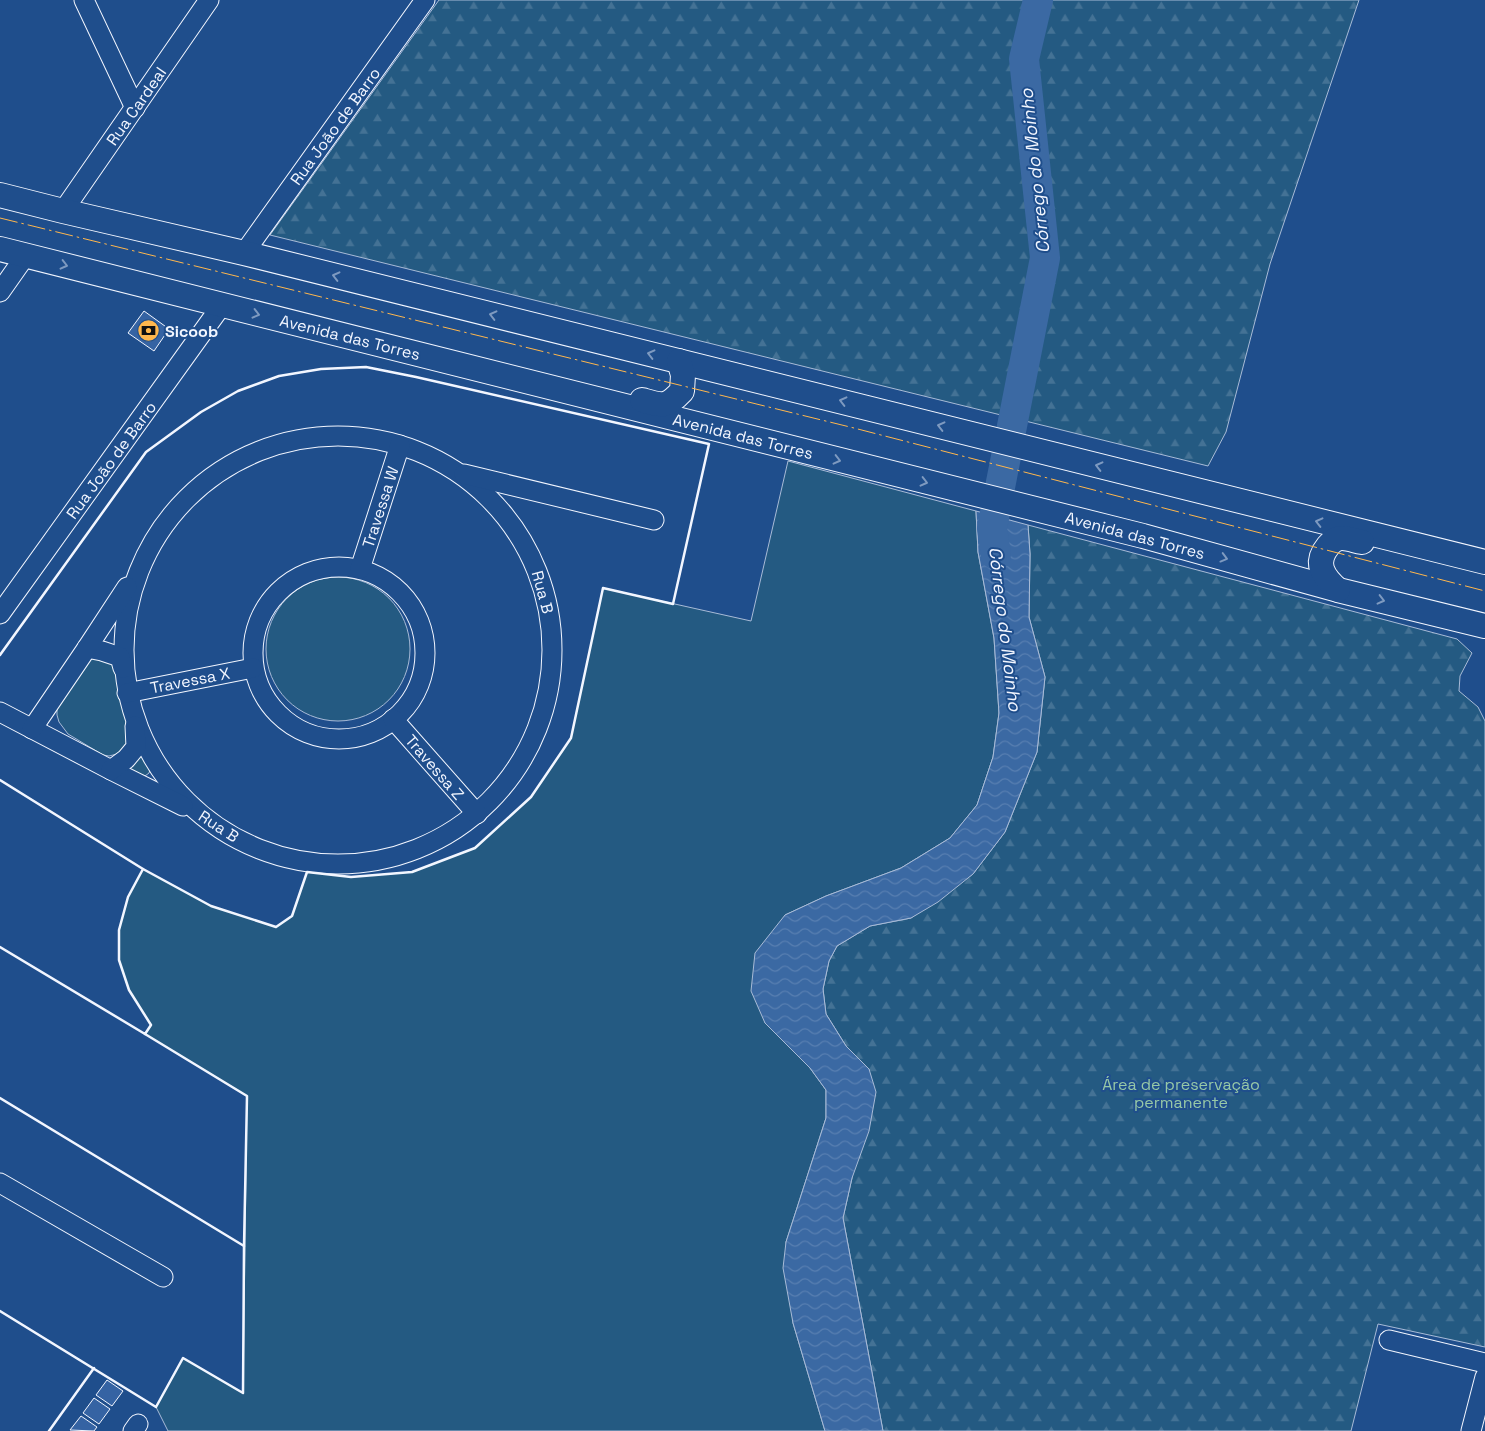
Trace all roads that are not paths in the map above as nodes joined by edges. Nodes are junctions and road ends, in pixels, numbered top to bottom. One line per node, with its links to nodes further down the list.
1 (84, 0): 4 (street)
2 (209, 0): 4 (street, Rua Cardeal)
3 (425, 0): 8 (street, Rua João de Barro)
4 (136, 108): 6 (street, Rua Cardeal)
5 (0, 194): 6 (main road)
6 (63, 212): 8 (main road)
7 (0, 249): 9 (main road, Avenida das Torres)
8 (244, 253): 12 (main road, one-way to 8)
9 (26, 255): 10 (street); 11 (main road, Avenida das Torres, one-way to 11)
10 (0, 292)
11 (222, 306): 13 (main road, Avenida das Torres, one-way to 13); 22 (street, Rua João de Barro)
12 (679, 361): 13 (main road); 17 (main road, one-way to 12)
13 (457, 363): 21 (main road, Avenida das Torres, one-way to 21)
14 (400, 445): 15 (street, Rua B); 18 (street, Rua B); 19 (street, Travessa W)
15 (459, 473): 16 (street, Rua B); 34 (street, Rua B)
16 (654, 520)
17 (1485, 562)
18 (139, 569): 24 (street); 25 (street, Rua B)
19 (360, 570): 26 (street); 29 (street)
20 (1485, 571): 21 (main road)
21 (1338, 590): 23 (main road, Avenida das Torres, one-way to 23)
22 (0, 614)
23 (1485, 626)
24 (88, 648): 25 (street); 31 (street)
25 (123, 668): 27 (street, Rua B)
26 (253, 668): 27 (street, Travessa X); 29 (street)
27 (127, 693): 30 (street, Rua B)
28 (0, 712): 31 (street)
29 (393, 719): 34 (street, Travessa Z)
30 (135, 723): 32 (street); 33 (street, Rua B)
31 (32, 729): 32 (street)
32 (110, 770): 33 (street)
33 (196, 812): 34 (street, Rua B)
34 (477, 814)
35 (0, 1183): 36 (street)
36 (162, 1277)
37 (1389, 1340): 38 (street)
38 (1485, 1363)
39 (1485, 1377): 40 (street)
40 (1471, 1431)

